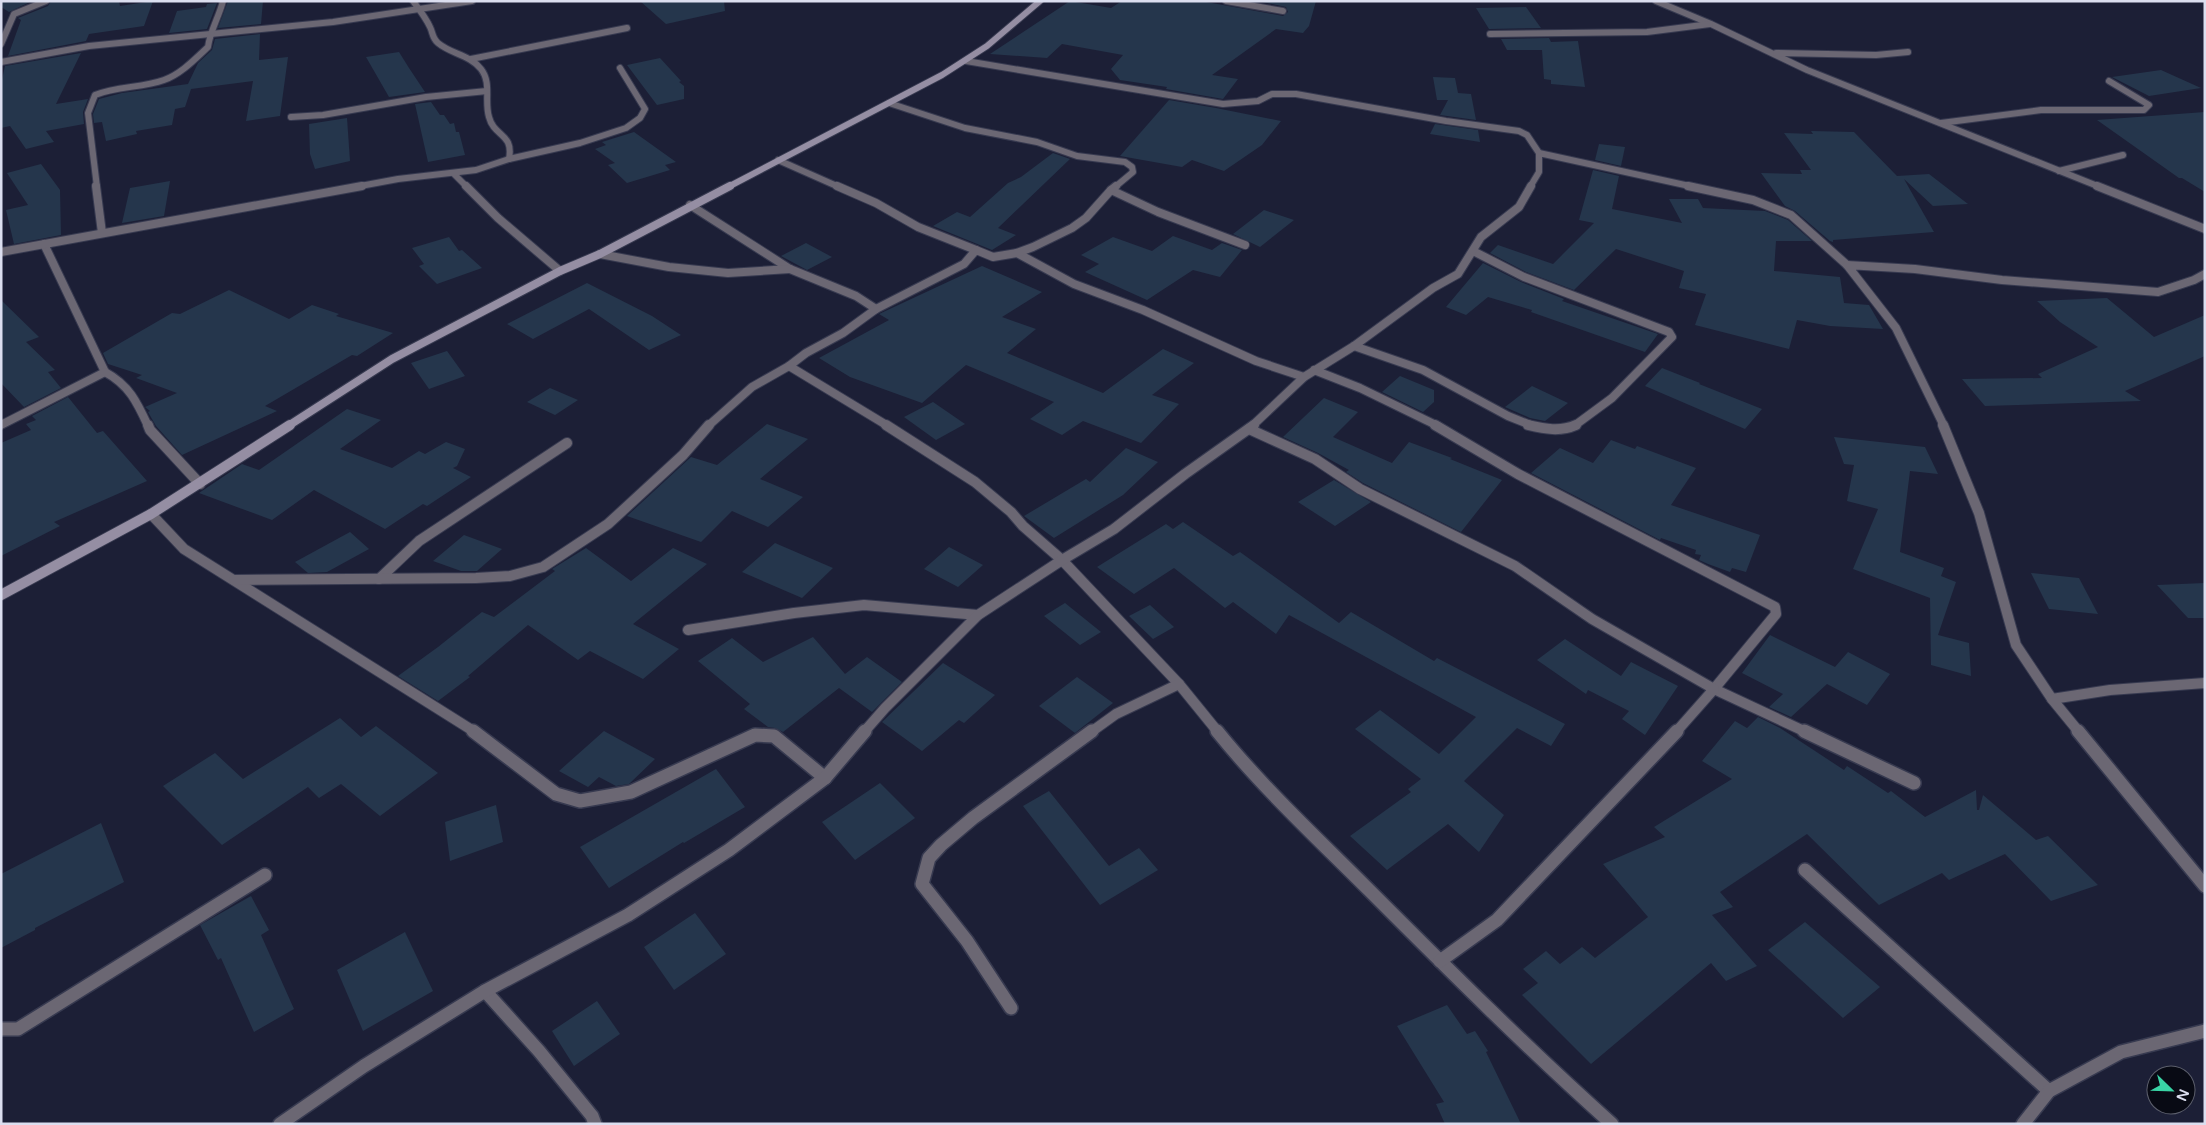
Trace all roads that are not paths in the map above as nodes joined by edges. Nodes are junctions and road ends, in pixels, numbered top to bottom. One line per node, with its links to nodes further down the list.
1 (46, 1): 14 (street)
2 (222, 1): 12 (street)
3 (413, 1): 8 (street)
4 (472, 1): 8 (street)
5 (1040, 1): 18 (street)
6 (1226, 1): 9 (street)
7 (1656, 1): 10 (street)
8 (419, 8): 12 (street); 17 (street)
9 (1283, 11)
10 (1711, 24): 13 (street); 16 (street)
11 (627, 28): 17 (street)
12 (210, 34): 19 (street); 35 (street)
13 (1490, 34)
14 (1, 44)
15 (1908, 52): 16 (street)
16 (1773, 54): 25 (street)
17 (471, 59): 22 (street)
18 (966, 61): 23 (street); 26 (street)
19 (1, 62)
20 (620, 68): 28 (street)
21 (2110, 81): 25 (street)
22 (487, 91): 24 (street); 28 (street)
23 (889, 103): 29 (street); 32 (street)
24 (291, 117)
25 (1940, 123): 30 (street)
26 (1539, 153): 40 (street); 43 (street)
27 (2123, 155): 30 (street)
28 (510, 159): 31 (street)
29 (778, 160): 33 (street); 38 (street)
30 (2059, 171): 34 (street)
31 (454, 174): 35 (street); 45 (street)
32 (1111, 190): 37 (street); 41 (street)
33 (690, 205): 42 (street); 44 (street)
34 (2205, 228)
35 (102, 233): 36 (street)
36 (44, 244): 39 (street); 51 (street)
37 (1245, 245)
38 (976, 250): 41 (street); 47 (street)
39 (1, 252)
40 (1473, 252): 48 (street); 48 (street)
41 (1018, 253): 52 (street)
42 (600, 254): 44 (street); 45 (street)
43 (1847, 265): 46 (street); 67 (street)
44 (790, 269): 47 (street)
45 (560, 271): 56 (street)
46 (2205, 274)
47 (876, 309): 49 (street)
48 (1354, 346): 50 (street)
49 (789, 366): 58 (street); 59 (street)
50 (1314, 370): 52 (street); 66 (street)
51 (105, 372): 53 (street); 56 (street)
52 (1304, 377): 54 (street)
53 (1, 424)
54 (1249, 429): 58 (street); 66 (street)
55 (567, 443): 59 (street)
56 (200, 484): 57 (street)
57 (151, 514): 60 (street); 61 (street)
58 (1062, 560): 62 (street); 64 (street)
59 (379, 579): 60 (street)
60 (234, 580): 68 (street)
61 (1, 595)
62 (978, 615): 63 (street); 68 (street)
63 (688, 630)
64 (1180, 684): 73 (street); 75 (street)
65 (2205, 684): 67 (street)
66 (1714, 689): 69 (street); 73 (street)
67 (2052, 699): 72 (street)
68 (825, 778): 74 (street)
69 (1914, 784)
70 (1805, 870): 78 (street)
71 (265, 874): 76 (street)
72 (2205, 886)
73 (1440, 961): 81 (street)
74 (485, 991): 79 (street); 80 (street)
75 (1012, 1008)
76 (1, 1029)
77 (2205, 1031): 78 (street)
78 (2049, 1091): 82 (street)
79 (280, 1124)
80 (595, 1124)
81 (1612, 1124)
82 (2023, 1124)

